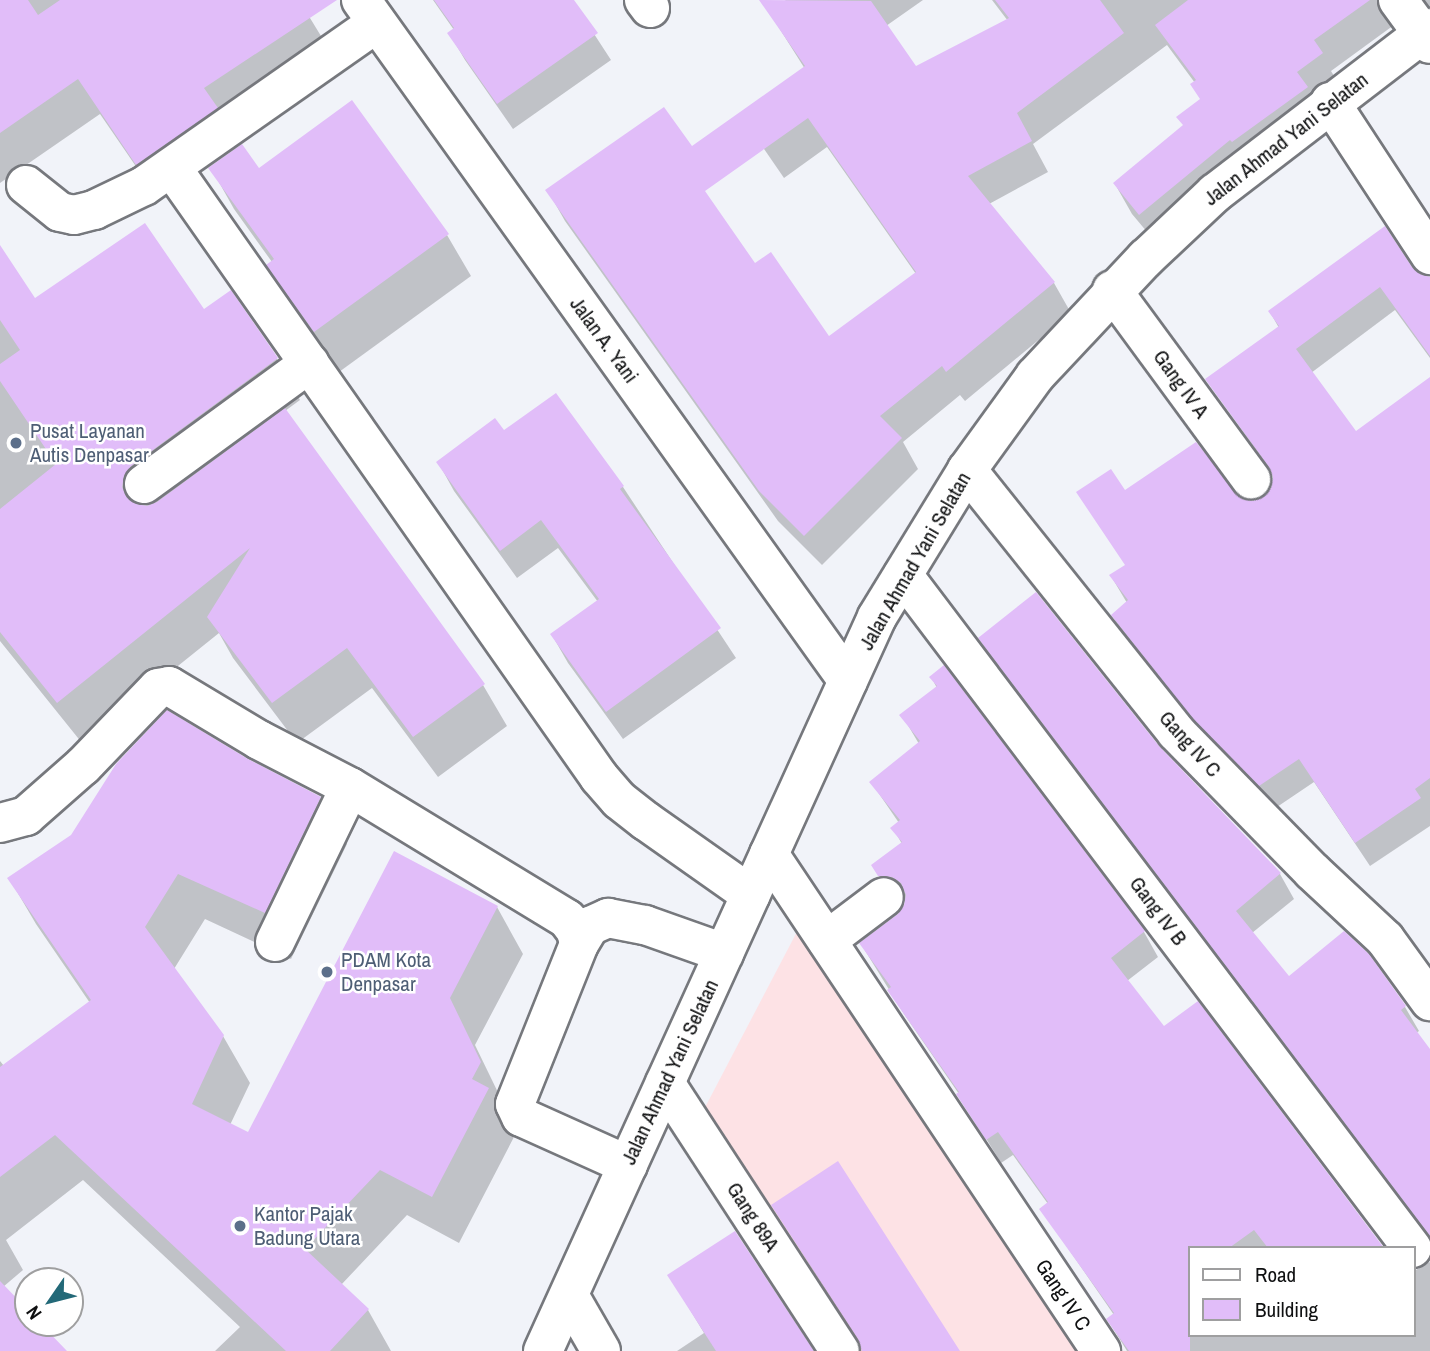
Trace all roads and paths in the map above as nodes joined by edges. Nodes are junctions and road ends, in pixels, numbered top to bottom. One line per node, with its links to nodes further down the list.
1 (1398, 0): 3 (street)
2 (369, 11): 5 (street); 14 (street, Jalan A. Yani)
3 (1427, 35): 4 (street, Jalan Ahmad Yani Selatan)
4 (1330, 102): 7 (street); 8 (street, Jalan Ahmad Yani Selatan)
5 (172, 168): 6 (street); 9 (street)
6 (26, 185)
7 (1430, 255)
8 (1112, 290): 10 (street, Jalan Ahmad Yani Selatan); 11 (street, Gang IV A)
9 (310, 363): 12 (street); 18 (street)
10 (967, 470): 13 (street, Jalan Ahmad Yani Selatan); 24 (street, Gang IV C)
11 (1251, 479)
12 (145, 484)
13 (903, 575): 14 (street, Jalan Ahmad Yani Selatan); 27 (street, Gang IV B)
14 (848, 681): 17 (street, Jalan Ahmad Yani Selatan)
15 (351, 787): 16 (street); 21 (street); 22 (street)
16 (0, 823)
17 (769, 854): 18 (street, Jalan Ahmad Yani Selatan); 20 (street, Gang IV C)
18 (751, 895): 23 (street, Jalan Ahmad Yani Selatan)
19 (884, 897): 20 (street)
20 (827, 940): 34 (street, Gang IV C)
21 (275, 942)
22 (579, 944): 23 (street); 26 (street)
23 (724, 953): 25 (street, Jalan Ahmad Yani Selatan)
24 (1430, 1001)
25 (665, 1083): 26 (street, Jalan Ahmad Yani Selatan); 33 (street, Gang 89A)
26 (628, 1165): 30 (street, Jalan Ahmad Yani Selatan)
27 (1411, 1246)
28 (1416, 1253): 29 (street, Gang IV B)
29 (1430, 1272)
30 (570, 1297): 31 (street, Jalan Ahmad Yani Selatan); 32 (street)
31 (543, 1351)
32 (601, 1351)
33 (840, 1351)
34 (1101, 1351)

